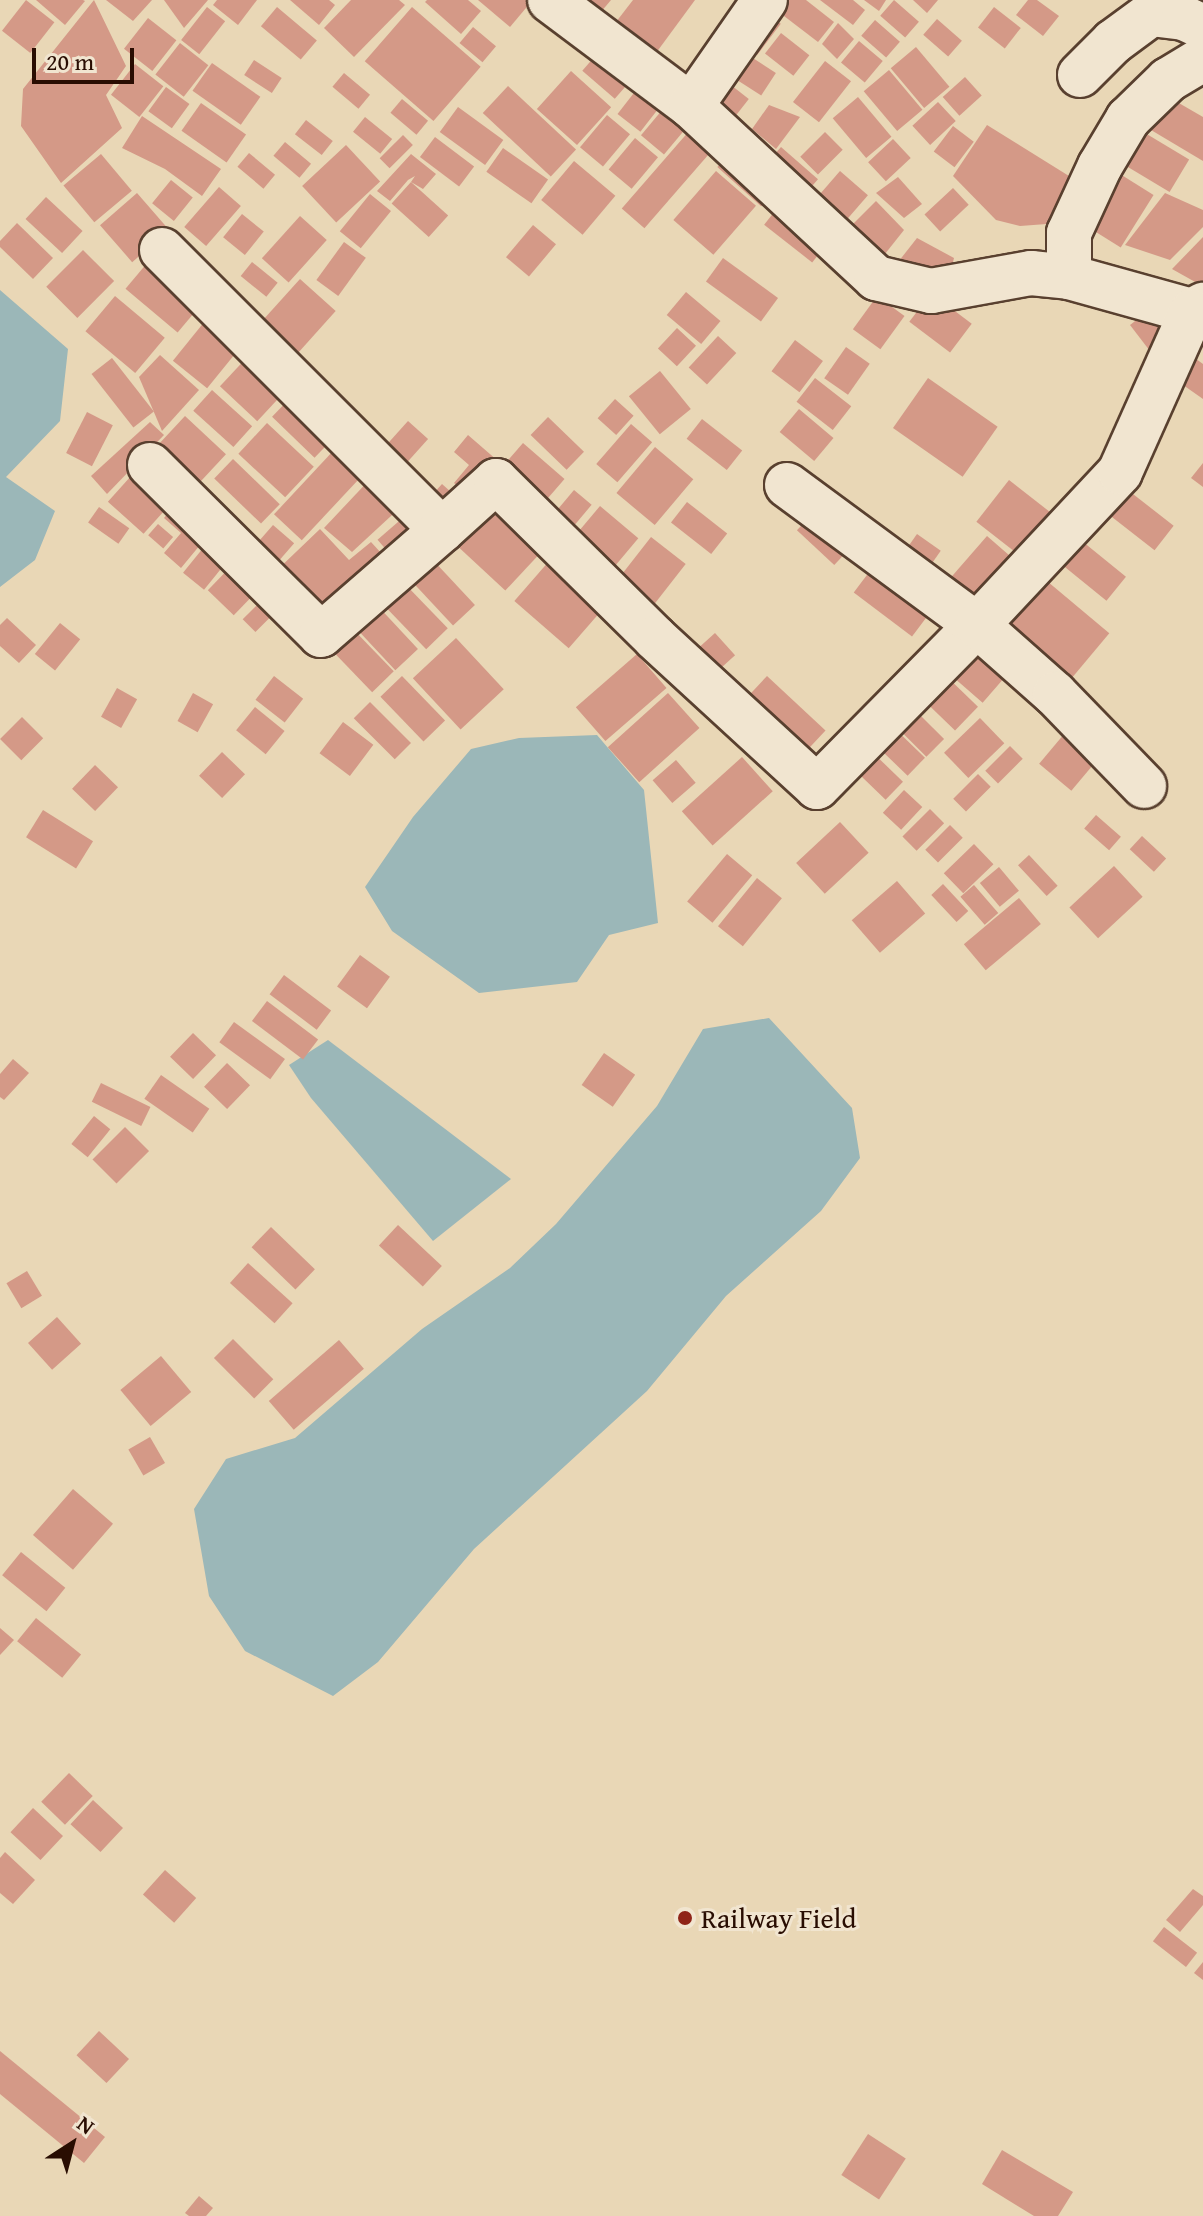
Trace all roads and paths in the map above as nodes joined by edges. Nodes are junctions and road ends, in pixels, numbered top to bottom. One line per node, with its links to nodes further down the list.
1 (550, 0): 6 (street)
2 (765, 0): 6 (street)
3 (1203, 27): 5 (street)
4 (1203, 59): 8 (street)
5 (1080, 75)
6 (691, 106): 8 (street)
7 (162, 250): 12 (street)
8 (1069, 277): 9 (street)
9 (1197, 308): 13 (street)
10 (150, 465): 12 (street)
11 (787, 485): 13 (street)
12 (442, 530): 13 (street)
13 (977, 625): 14 (street)
14 (1144, 786)

